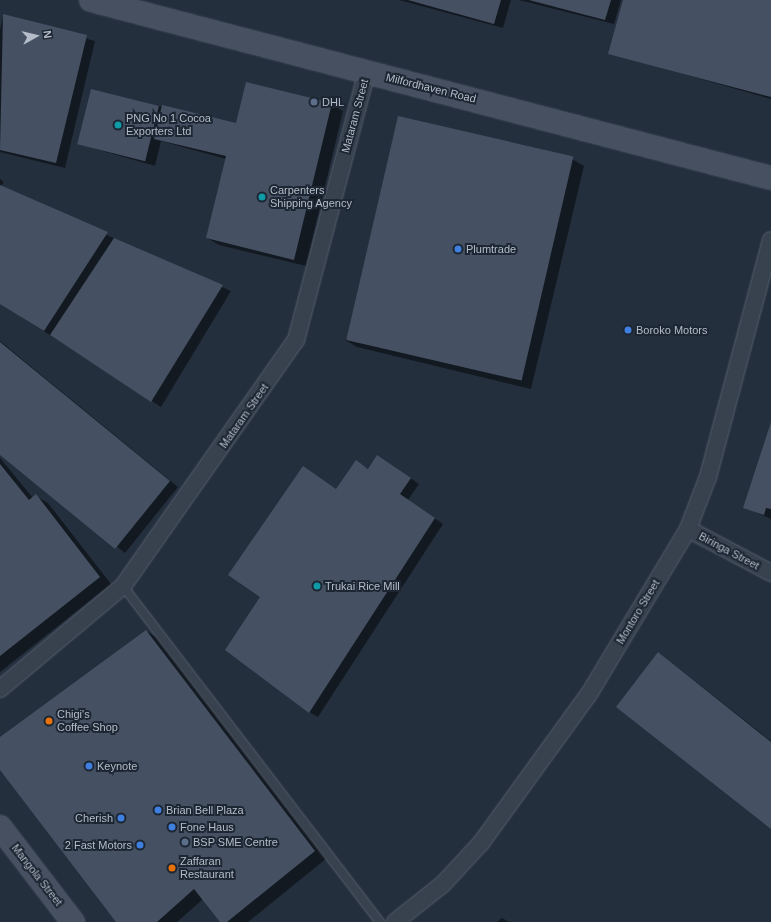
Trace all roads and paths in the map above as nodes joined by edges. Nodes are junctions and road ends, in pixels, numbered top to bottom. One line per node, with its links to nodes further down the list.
1 (91, 0): 2 (main road, Milfordhaven Road)
2 (135, 6): 3 (main road, Milfordhaven Road)
3 (367, 72): 4 (main road, Milfordhaven Road); 8 (street, Mataram Street)
4 (771, 178)
5 (771, 240): 6 (street, Montoro Street)
6 (688, 529): 7 (street, Biringa Street); 13 (street, Montoro Street)
7 (771, 573)
8 (124, 586): 9 (street, Mataram Street); 12 (lane)
9 (0, 689)
10 (0, 827): 11 (main road, Mangola Street)
11 (73, 922)
12 (380, 922)
13 (395, 922)

